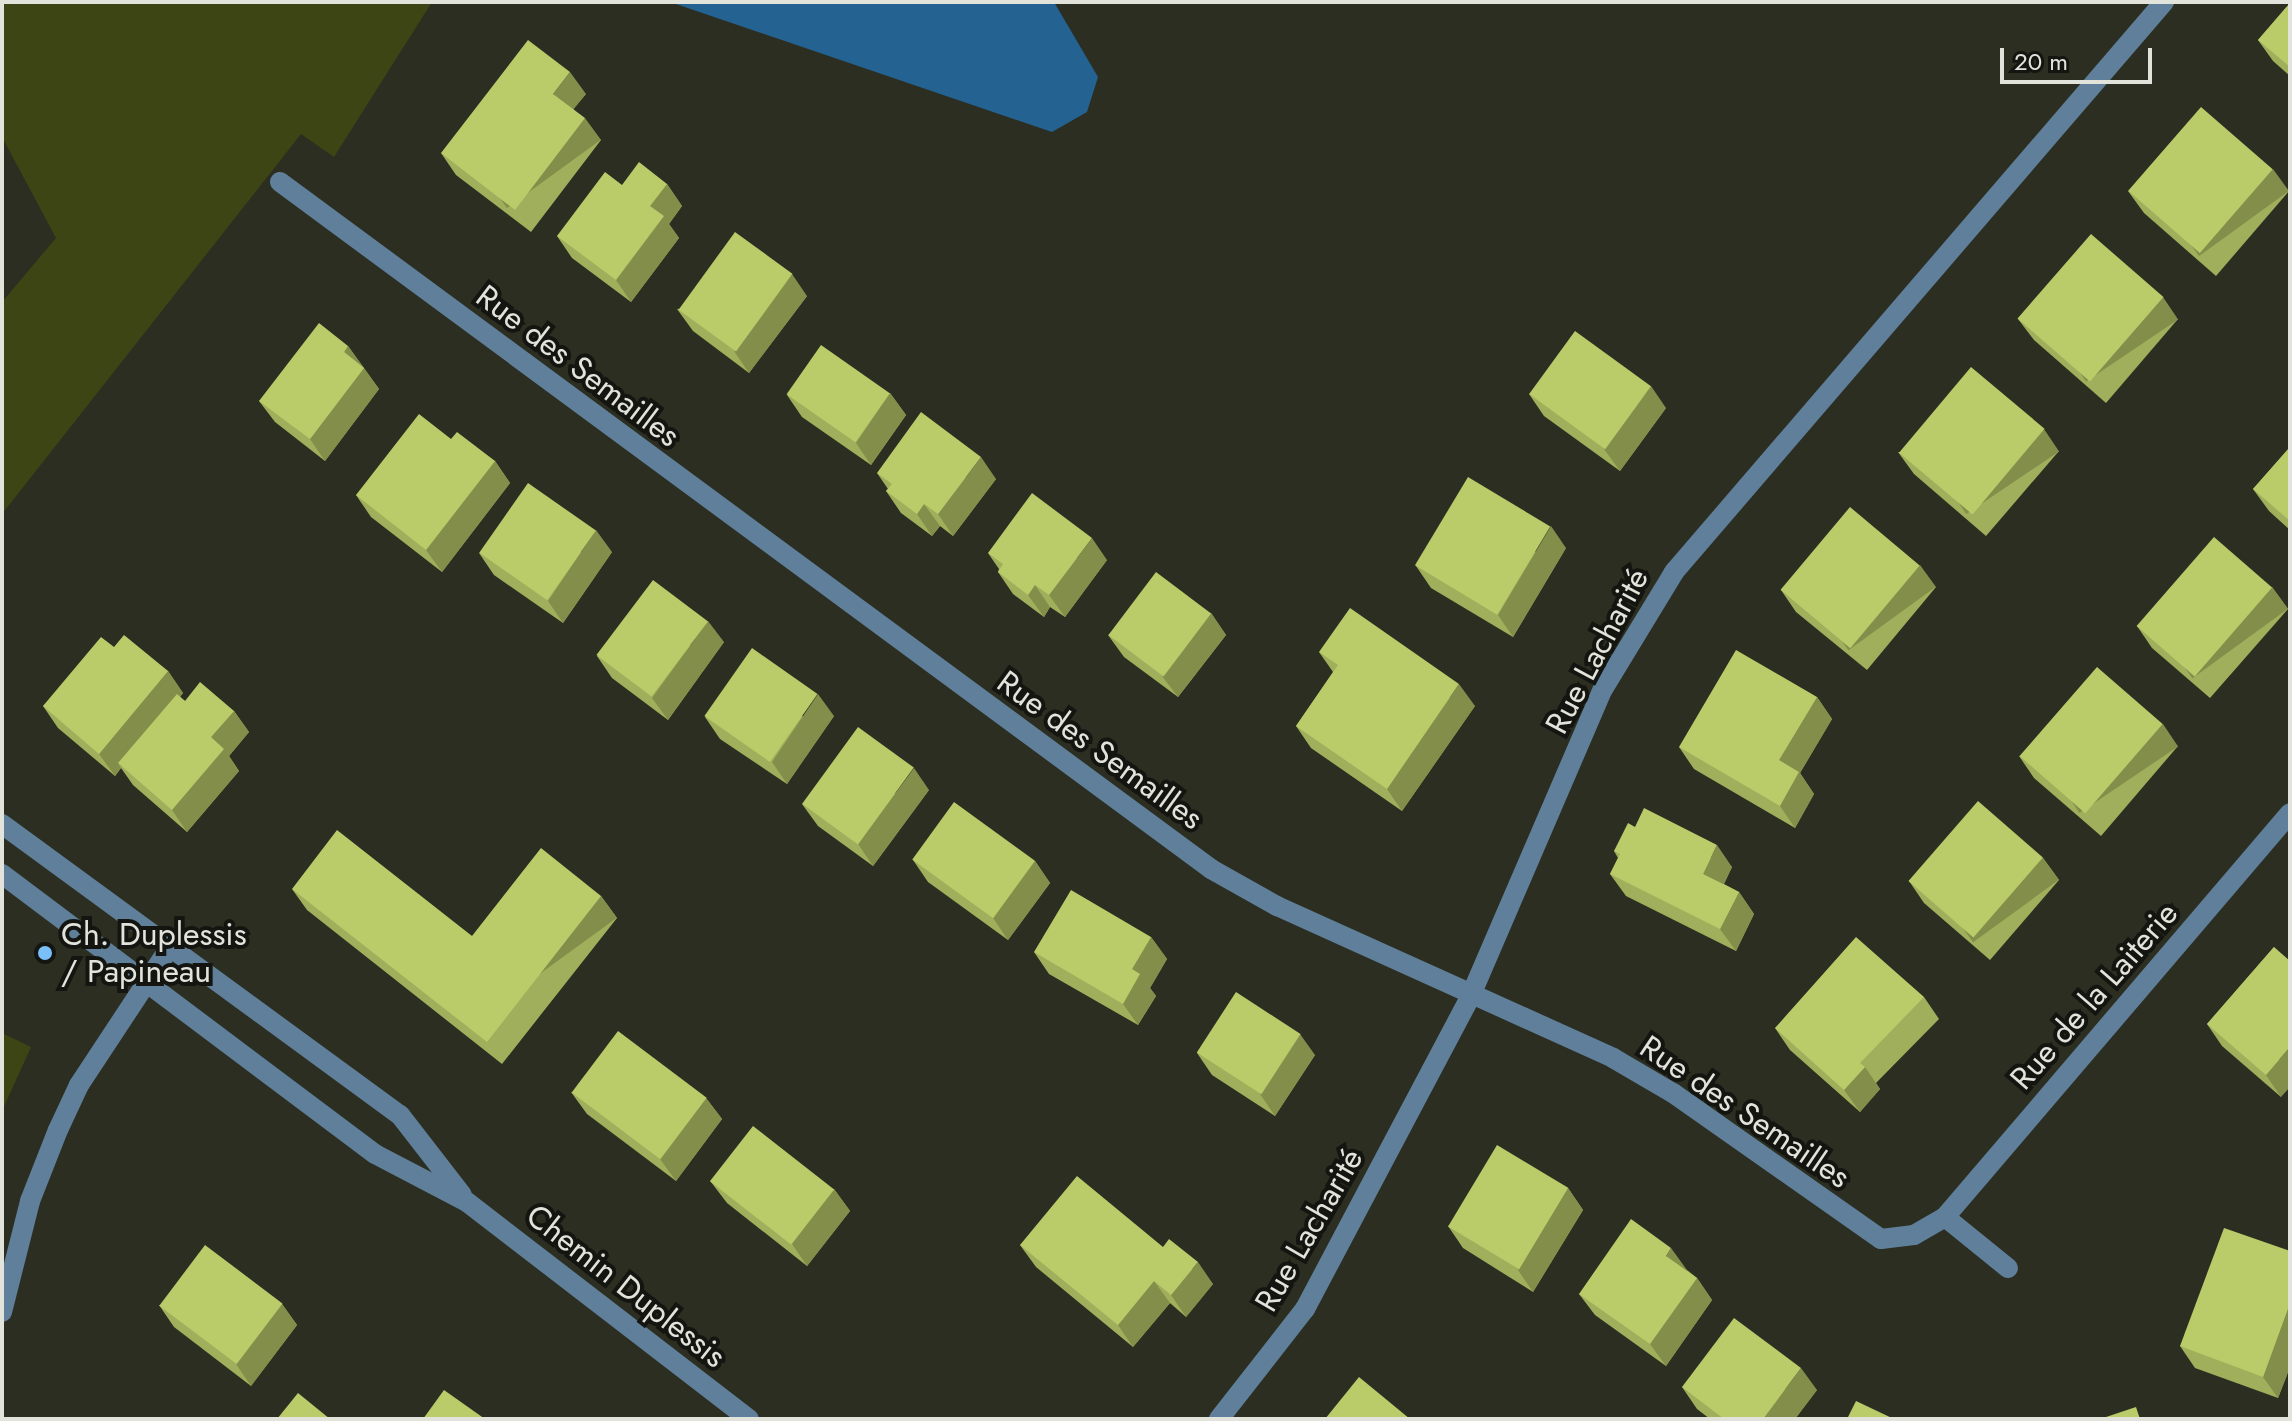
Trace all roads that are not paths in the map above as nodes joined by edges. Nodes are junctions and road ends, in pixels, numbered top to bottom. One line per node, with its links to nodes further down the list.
1 (2164, 2): 8 (street, Rue Lacharité)
2 (280, 182): 8 (street, Rue des Semailles)
3 (2290, 813): 10 (street, Rue de la Laiterie)
4 (2, 824): 6 (street, Chemin Duplessis)
5 (2, 874): 7 (street, Chemin Duplessis)
6 (170, 947): 7 (street); 9 (street, Chemin Duplessis)
7 (147, 981): 9 (street, Chemin Duplessis); 12 (street)
8 (1471, 995): 10 (street, Rue des Semailles); 14 (street, Rue Lacharité)
9 (467, 1202): 13 (street, Chemin Duplessis)
10 (1945, 1217): 11 (street)
11 (2008, 1268)
12 (2, 1312)
13 (749, 1419)
14 (1219, 1419)

